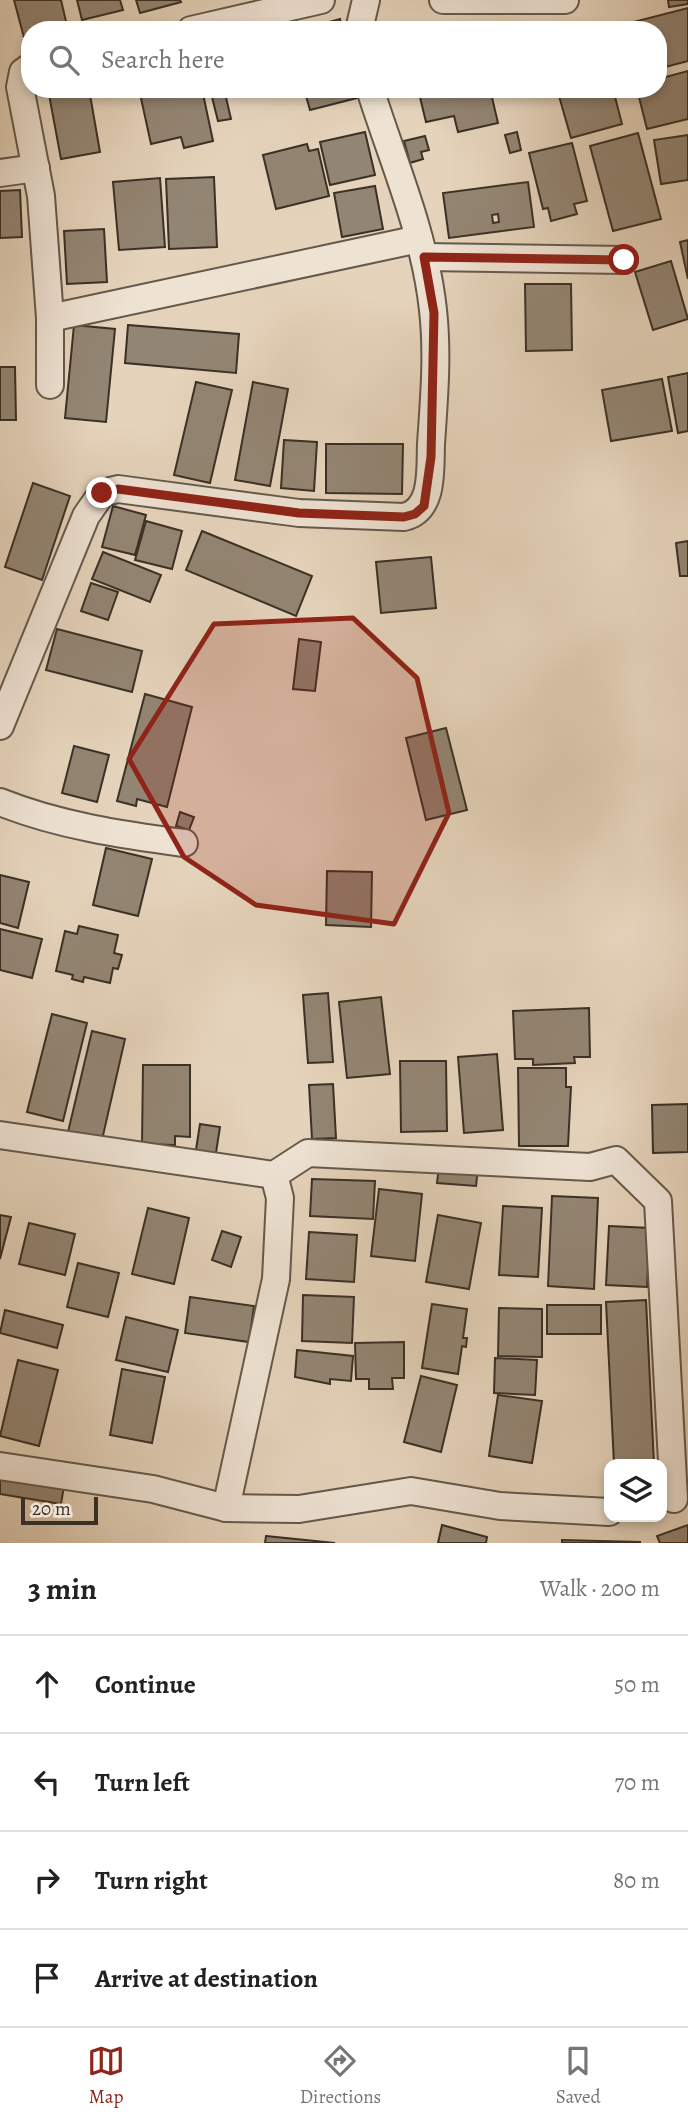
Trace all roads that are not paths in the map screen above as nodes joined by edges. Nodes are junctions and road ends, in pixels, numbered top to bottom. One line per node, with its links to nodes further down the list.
1 (321, 0): 5 (street)
2 (366, 0): 6 (street)
3 (443, 0): 4 (street)
4 (565, 0)
5 (230, 21)
6 (361, 21)
7 (22, 98): 9 (street)
8 (373, 98): 11 (street)
9 (36, 168): 10 (street); 13 (street)
10 (0, 173)
11 (421, 248): 12 (street); 13 (street); 15 (street)
12 (624, 260)
13 (50, 318): 14 (street)
14 (50, 386)
15 (0, 726)
16 (0, 802): 17 (street)
17 (184, 843)
18 (0, 1135): 19 (street)
19 (274, 1175): 21 (street); 22 (street)
20 (0, 1466): 22 (street)
21 (675, 1499)
22 (226, 1508): 23 (street)
23 (604, 1512)

